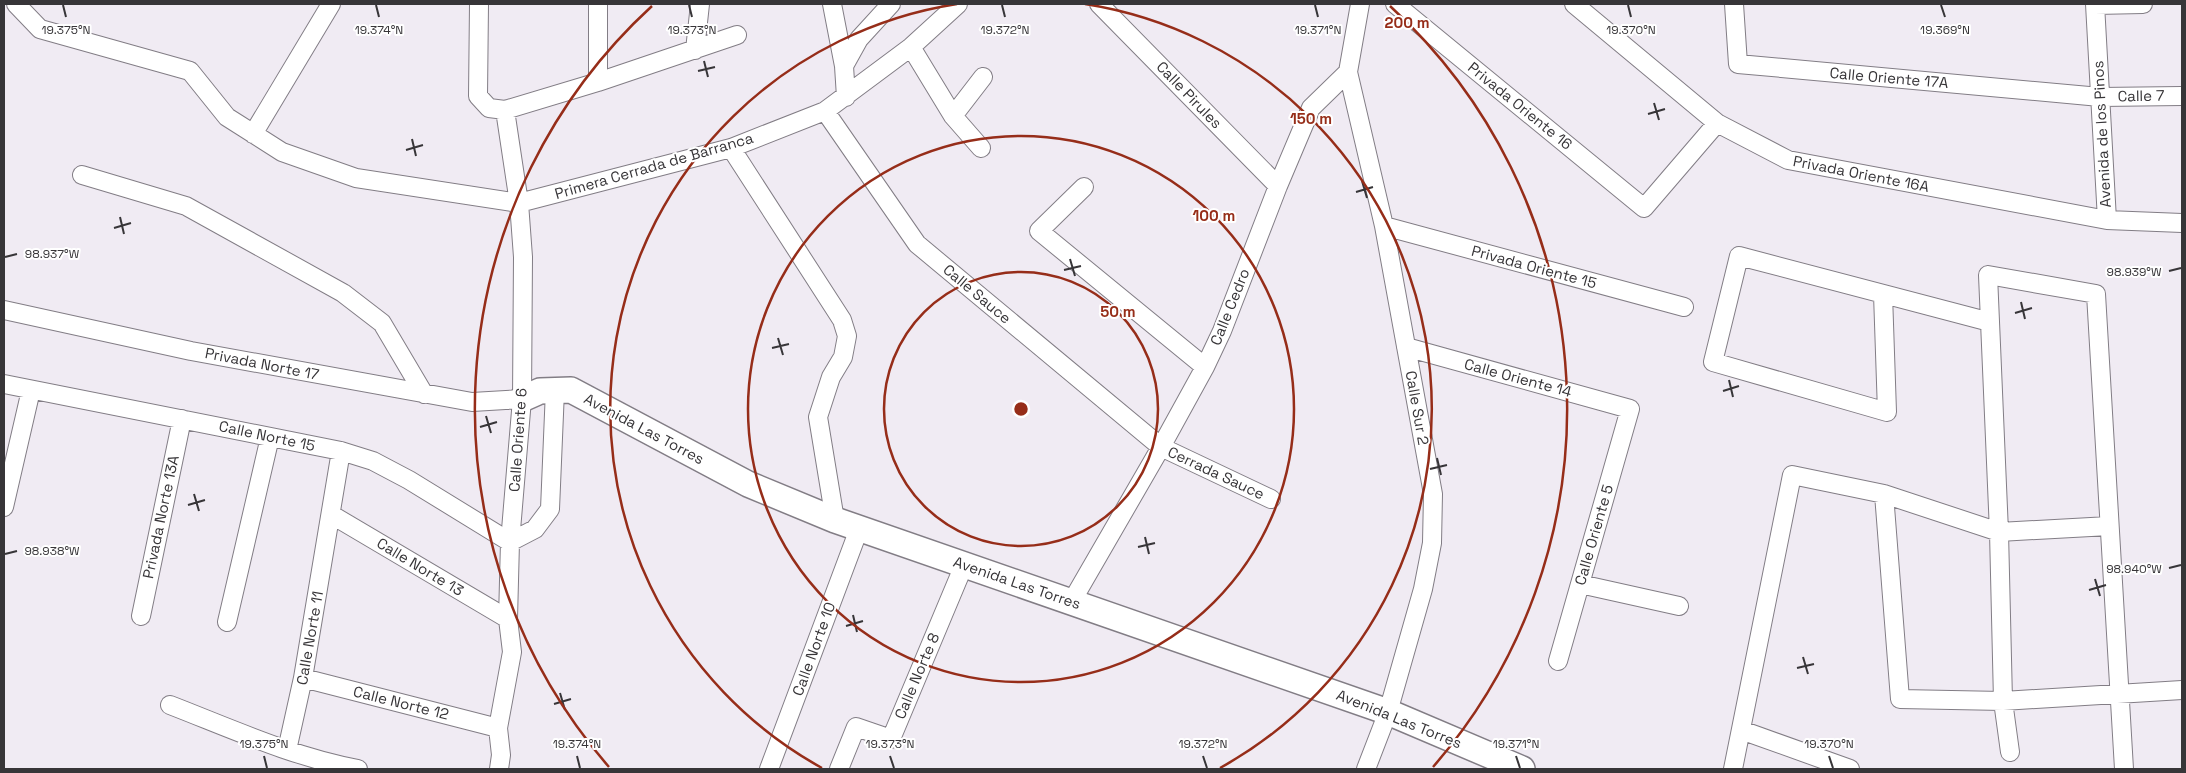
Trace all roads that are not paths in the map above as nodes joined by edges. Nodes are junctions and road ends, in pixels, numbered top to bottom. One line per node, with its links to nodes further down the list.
1 (16, 4): 30 (street)
2 (331, 4): 30 (street)
3 (479, 4): 26 (street)
4 (598, 4): 22 (street)
5 (700, 4): 18 (street)
6 (832, 4): 19 (street)
7 (891, 4): 19 (street)
8 (958, 4): 17 (street, Primera Cerrada de Barranca)
9 (1100, 4): 34 (street, Calle Pirules)
10 (1360, 4): 20 (street)
11 (1395, 4): 29 (street, Privada Oriente 16)
12 (1574, 4): 29 (street, Privada Oriente 16A)
13 (1734, 4): 25 (street, Calle Oriente 17A)
14 (2095, 4): 15 (street); 25 (street, Avenida de los Pinos)
15 (2144, 4)
16 (737, 35): 18 (street)
17 (911, 47): 23 (street, Primera Cerrada de Barranca); 28 (street)
18 (696, 50): 22 (street)
19 (844, 66): 23 (street)
20 (1348, 72): 34 (street, Calle Cedro); 39 (street, Calle Sur 2)
21 (983, 77): 28 (street)
22 (598, 82): 26 (street)
23 (846, 96): 27 (street, Primera Cerrada de Barranca)
24 (2182, 96): 25 (street, Calle 7)
25 (2100, 97): 37 (street, Avenida de los Pinos)
26 (505, 110): 36 (street, Calle Oriente 6)
27 (825, 111): 31 (street, Primera Cerrada de Barranca); 54 (street, Calle Sauce)
28 (953, 116): 32 (street)
29 (1717, 122): 37 (street, Privada Oriente 16A)
30 (253, 134): 36 (street)
31 (731, 148): 36 (street, Primera Cerrada de Barranca); 60 (street)
32 (980, 148)
33 (82, 175): 49 (street)
34 (1278, 186): 45 (street, Calle Cedro)
35 (1084, 187): 45 (street)
36 (519, 203): 50 (street, Calle Oriente 6)
37 (2107, 220): 38 (street, Avenida de los Pinos)
38 (2182, 223)
39 (1384, 226): 41 (street, Privada Oriente 15); 44 (street, Calle Sur 2)
40 (1883, 294): 40 (street); 43 (street)
41 (1684, 307)
42 (4, 310): 49 (street, Privada Norte 17)
43 (1990, 322): 61 (street); 63 (street)
44 (1406, 347): 51 (street, Calle Oriente 14); 78 (street, Calle Sur 2)
45 (1205, 367): 54 (street, Calle Cedro)
46 (4, 384): 47 (street, Calle Norte 15)
47 (31, 390): 52 (street, Calle Norte 15); 58 (street)
48 (555, 390): 50 (main road, Avenida Las Torres); 60 (main road, Avenida Las Torres); 64 (street)
49 (424, 394): 50 (street, Privada Norte 17)
50 (522, 398): 64 (street, Calle Oriente 6)
51 (1630, 409): 66 (street, Calle Oriente 5)
52 (182, 419): 53 (street, Calle Norte 15); 69 (street, Privada Norte 13A)
53 (270, 437): 55 (street, Calle Norte 15); 71 (street)
54 (1161, 447): 57 (street, Cerrada Sauce); 67 (street, Calle Cedro)
55 (341, 451): 59 (street, Calle Norte 11); 64 (street, Calle Norte 15)
56 (1884, 494): 63 (street); 76 (street); 80 (street)
57 (1271, 499)
58 (4, 506)
59 (332, 515): 70 (street, Calle Norte 13); 73 (street, Calle Norte 11)
60 (835, 520): 62 (main road, Avenida Las Torres)
61 (2109, 526): 63 (street); 75 (street)
62 (859, 529): 65 (main road, Avenida Las Torres); 85 (street, Calle Norte 10)
63 (1999, 532): 76 (street)
64 (510, 542): 70 (street, Calle Oriente 6)
65 (964, 564): 67 (main road, Avenida Las Torres); 86 (street, Calle Norte 8)
66 (1580, 584): 68 (street); 72 (street, Calle Oriente 5)
67 (1072, 601): 78 (main road, Avenida Las Torres)
68 (1679, 606)
69 (141, 616)
70 (508, 619): 79 (street, Calle Oriente 6)
71 (228, 622)
72 (1558, 661)
73 (304, 678): 79 (street, Calle Norte 12); 81 (street, Calle Norte 11)
74 (2182, 690): 75 (street)
75 (2120, 694): 76 (street); 91 (street)
76 (2002, 701): 82 (street)
77 (170, 705): 81 (street)
78 (1388, 712): 87 (street, Calle Sur 2); 88 (main road, Avenida Las Torres)
79 (498, 728): 84 (street, Calle Oriente 6)
80 (1740, 730): 89 (street); 90 (street)
81 (287, 750): 83 (street)
82 (2010, 752)
83 (358, 769)
84 (499, 769)
85 (769, 769)
86 (839, 769)
87 (1366, 769)
88 (1522, 769)
89 (1733, 769)
90 (1850, 769)
91 (2124, 769)

